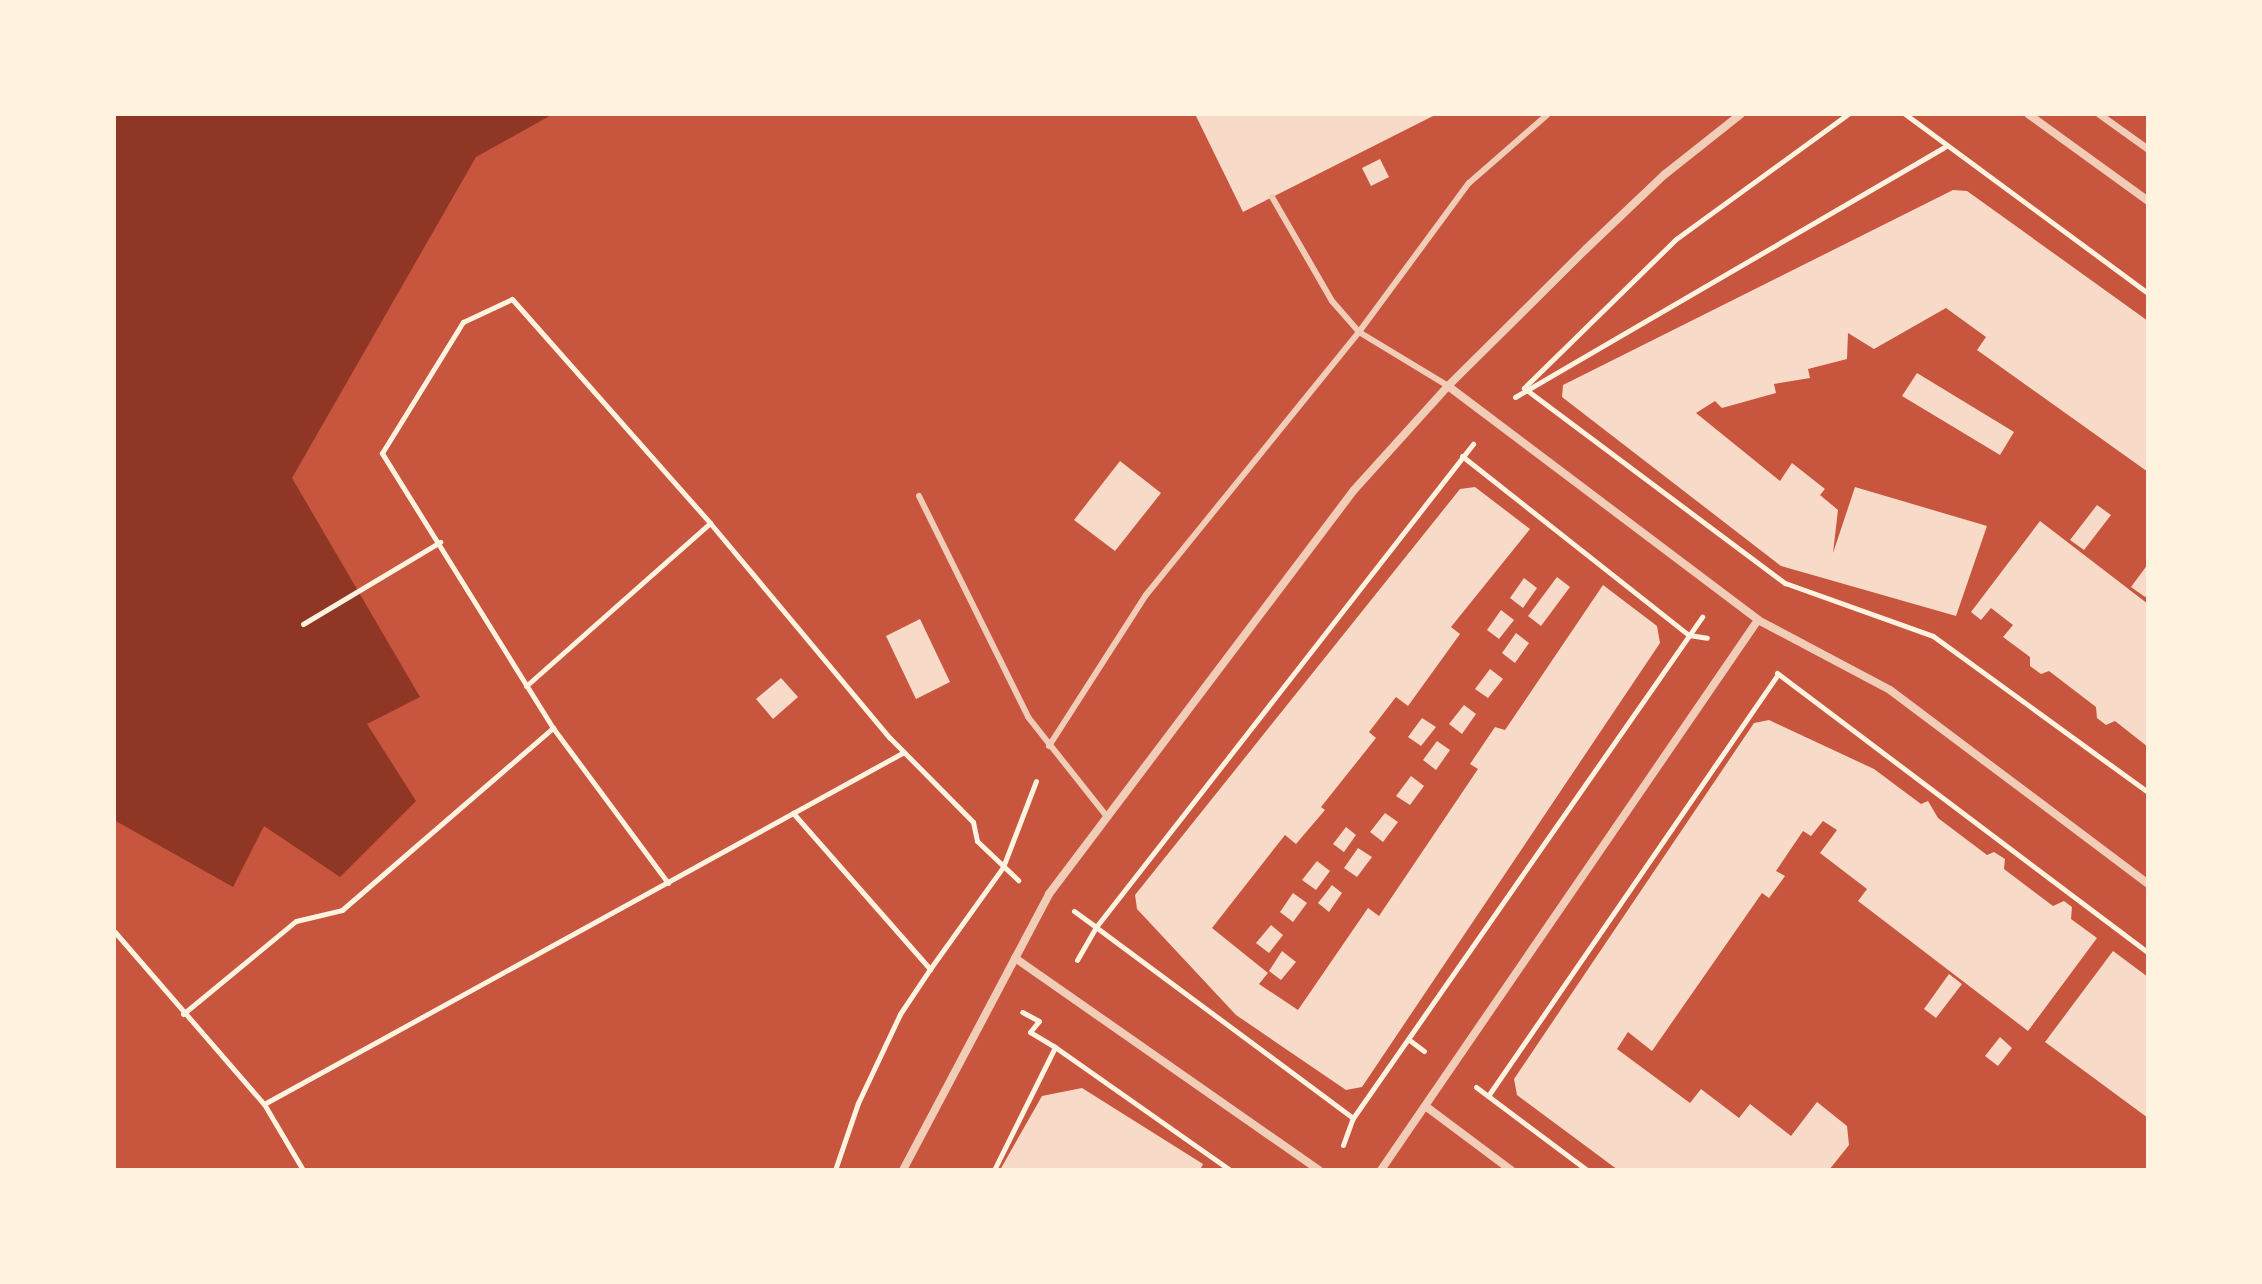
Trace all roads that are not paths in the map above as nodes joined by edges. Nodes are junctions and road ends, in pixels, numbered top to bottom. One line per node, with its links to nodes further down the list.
1 (1548, 114): 8 (lane)
2 (1741, 114): 9 (street)
3 (2028, 114): 7 (street)
4 (2099, 114): 5 (street)
5 (2148, 149)
6 (1272, 197): 8 (lane)
7 (2148, 201)
8 (1359, 332): 9 (lane); 12 (lane)
9 (1448, 386): 11 (street); 13 (street)
10 (919, 496): 12 (lane)
11 (1758, 620): 14 (street); 16 (street)
12 (1049, 746): 13 (lane)
13 (1105, 814): 15 (street)
14 (2148, 884)
15 (1015, 958): 17 (street); 18 (street)
16 (1428, 1108): 19 (street); 20 (street)
17 (903, 1170)
18 (1319, 1170)
19 (1381, 1170)
20 (1511, 1170)

